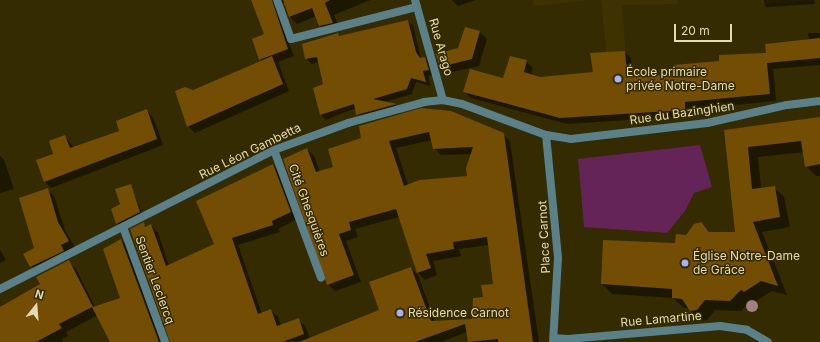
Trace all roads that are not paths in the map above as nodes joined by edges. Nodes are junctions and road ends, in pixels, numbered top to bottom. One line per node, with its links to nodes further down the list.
1 (277, 0): 2 (street)
2 (416, 3): 3 (street, Rue Arago)
3 (443, 100): 5 (street, Rue Léon Gambetta); 6 (street, Rue Léon Gambetta)
4 (820, 101): 5 (street, Rue du Bazinghien)
5 (546, 135): 10 (street, Place Carnot)
6 (274, 150): 7 (street, Rue Léon Gambetta); 8 (street, Cité Ghesquières)
7 (123, 226): 9 (street, Rue Léon Gambetta); 11 (street, Sentier Leclercq)
8 (321, 278)
9 (0, 289)
10 (553, 340): 12 (street, Rue Lamartine)
11 (165, 342)
12 (768, 342)

